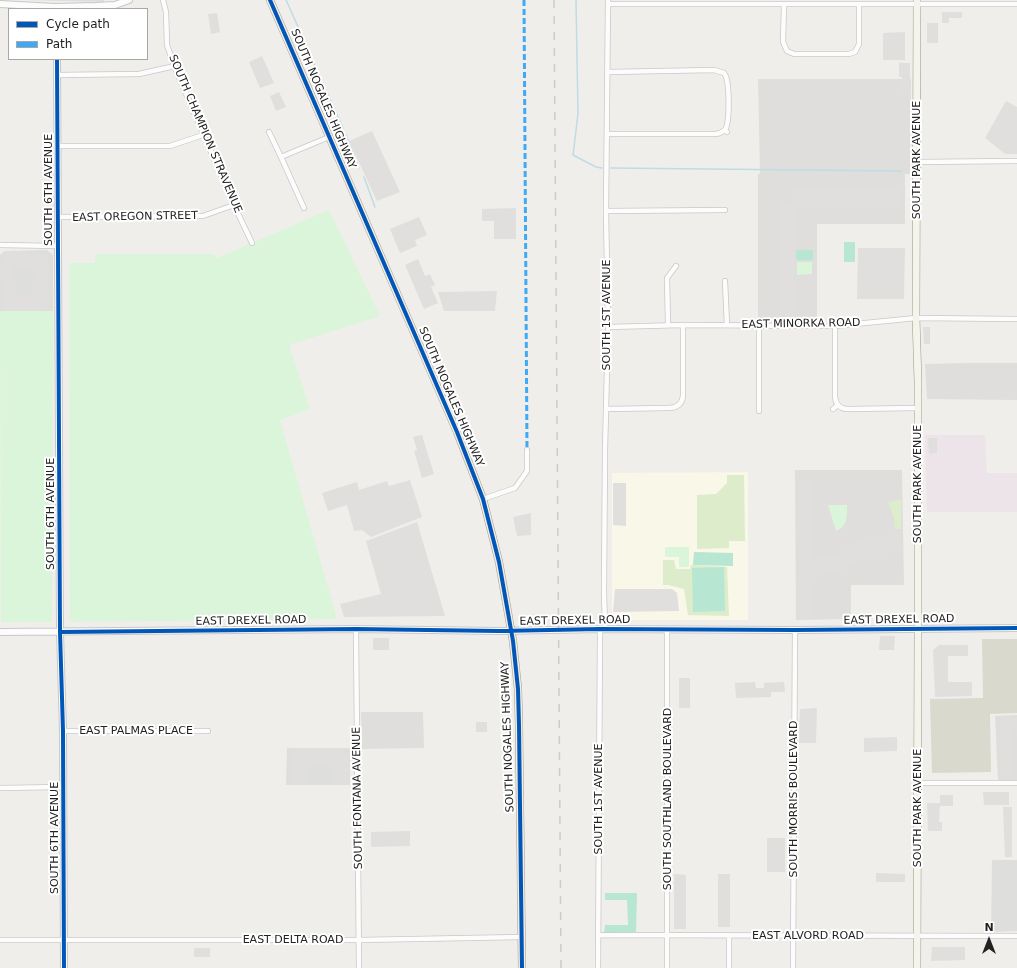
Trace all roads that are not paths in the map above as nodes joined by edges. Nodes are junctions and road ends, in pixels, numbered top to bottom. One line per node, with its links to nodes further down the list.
1 (129, 0): 9 (street)
2 (163, 0): 13 (street, SOUTH CHAMPION STRAVENUE)
3 (270, 0): 19 (main road, SOUTH NOGALES HIGHWAY)
4 (608, 2): 5 (street); 14 (street, SOUTH 1ST AVENUE)
5 (708, 2): 10 (street)
6 (917, 2): 8 (street); 11 (street); 22 (main road, SOUTH PARK AVENUE)
7 (0, 4): 9 (street)
8 (1017, 4)
9 (55, 5)
10 (784, 5): 11 (street); 11 (street)
11 (859, 5)
12 (57, 60): 15 (street, SOUTH 6TH AVENUE)
13 (174, 66): 15 (street); 18 (street, SOUTH CHAMPION STRAVENUE)
14 (608, 72): 17 (street, SOUTH 1ST AVENUE); 17 (street)
15 (57, 75): 20 (street, SOUTH 6TH AVENUE)
16 (269, 132): 21 (street)
17 (607, 134): 27 (street, SOUTH 1ST AVENUE)
18 (203, 135): 20 (street); 24 (street, SOUTH CHAMPION STRAVENUE)
19 (329, 137): 21 (street); 48 (main road, SOUTH NOGALES HIGHWAY)
20 (58, 146): 28 (street, SOUTH 6TH AVENUE)
21 (281, 157): 25 (street)
22 (917, 162): 23 (street); 34 (main road, SOUTH PARK AVENUE)
23 (1017, 162)
24 (234, 205): 28 (street, EAST OREGON STREET); 29 (street, SOUTH CHAMPION STRAVENUE)
25 (304, 208)
26 (725, 210): 27 (street)
27 (606, 211): 41 (street, SOUTH 1ST AVENUE)
28 (58, 217): 31 (street, SOUTH 6TH AVENUE)
29 (252, 243)
30 (0, 245): 31 (street)
31 (58, 246): 57 (street, SOUTH 6TH AVENUE)
32 (676, 266): 37 (street)
33 (725, 281): 38 (street)
34 (916, 318): 35 (street, EAST MINORKA ROAD); 40 (street, EAST MINORKA ROAD); 43 (main road, SOUTH PARK AVENUE)
35 (1017, 319)
36 (683, 324): 37 (street, EAST MINORKA ROAD); 38 (street, EAST MINORKA ROAD); 44 (street)
37 (668, 325): 41 (street, EAST MINORKA ROAD)
38 (727, 325): 39 (street, EAST MINORKA ROAD)
39 (759, 325): 40 (street, EAST MINORKA ROAD); 46 (street)
40 (835, 326): 42 (street)
41 (608, 327): 44 (street, SOUTH 1ST AVENUE)
42 (837, 405): 43 (street); 45 (street)
43 (918, 408): 50 (main road, SOUTH PARK AVENUE)
44 (606, 409): 52 (street, SOUTH 1ST AVENUE)
45 (833, 410)
46 (760, 411)
47 (527, 450): 48 (street)
48 (483, 499): 55 (main road, SOUTH NOGALES HIGHWAY)
49 (356, 628): 55 (street, EAST DREXEL ROAD); 57 (street, EAST DREXEL ROAD); 72 (street, SOUTH FONTANA AVENUE)
50 (918, 628): 51 (street, EAST DREXEL ROAD); 54 (street, EAST DREXEL ROAD); 60 (main road, SOUTH PARK AVENUE)
51 (1017, 628)
52 (603, 629): 53 (street, EAST DREXEL ROAD); 55 (street, EAST DREXEL ROAD); 64 (street, SOUTH 1ST AVENUE)
53 (667, 630): 54 (street, EAST DREXEL ROAD); 65 (street, SOUTH SOUTHLAND BOULEVARD)
54 (795, 630): 67 (street, SOUTH MORRIS BOULEVARD)
55 (510, 631): 70 (main road, SOUTH NOGALES HIGHWAY)
56 (0, 632): 57 (street, EAST DREXEL ROAD)
57 (60, 632): 58 (street, SOUTH 6TH AVENUE)
58 (63, 731): 59 (street, EAST PALMAS PLACE); 62 (street, SOUTH 6TH AVENUE)
59 (208, 731)
60 (918, 783): 61 (street); 68 (main road, SOUTH PARK AVENUE)
61 (1017, 783)
62 (63, 787): 63 (street); 73 (street, SOUTH 6TH AVENUE)
63 (0, 788)
64 (598, 934): 65 (street, EAST ALVORD ROAD); 77 (street, SOUTH 1ST AVENUE)
65 (667, 936): 66 (street, EAST ALVORD ROAD); 78 (street, SOUTH SOUTHLAND BOULEVARD)
66 (729, 936): 67 (street, EAST ALVORD ROAD); 79 (street)
67 (793, 936): 68 (street, EAST ALVORD ROAD); 80 (street, SOUTH MORRIS BOULEVARD)
68 (917, 936): 69 (street, EAST ALVORD ROAD); 81 (main road, SOUTH PARK AVENUE)
69 (1017, 936)
70 (522, 937): 72 (street, EAST DELTA ROAD); 76 (main road, SOUTH NOGALES HIGHWAY)
71 (0, 940): 73 (street, EAST DELTA ROAD)
72 (359, 940): 73 (street, EAST DELTA ROAD); 75 (street, SOUTH FONTANA AVENUE)
73 (64, 941): 74 (street, SOUTH 6TH AVENUE)
74 (64, 968)
75 (359, 968)
76 (522, 968)
77 (598, 968)
78 (667, 968)
79 (729, 968)
80 (793, 968)
81 (917, 968)

